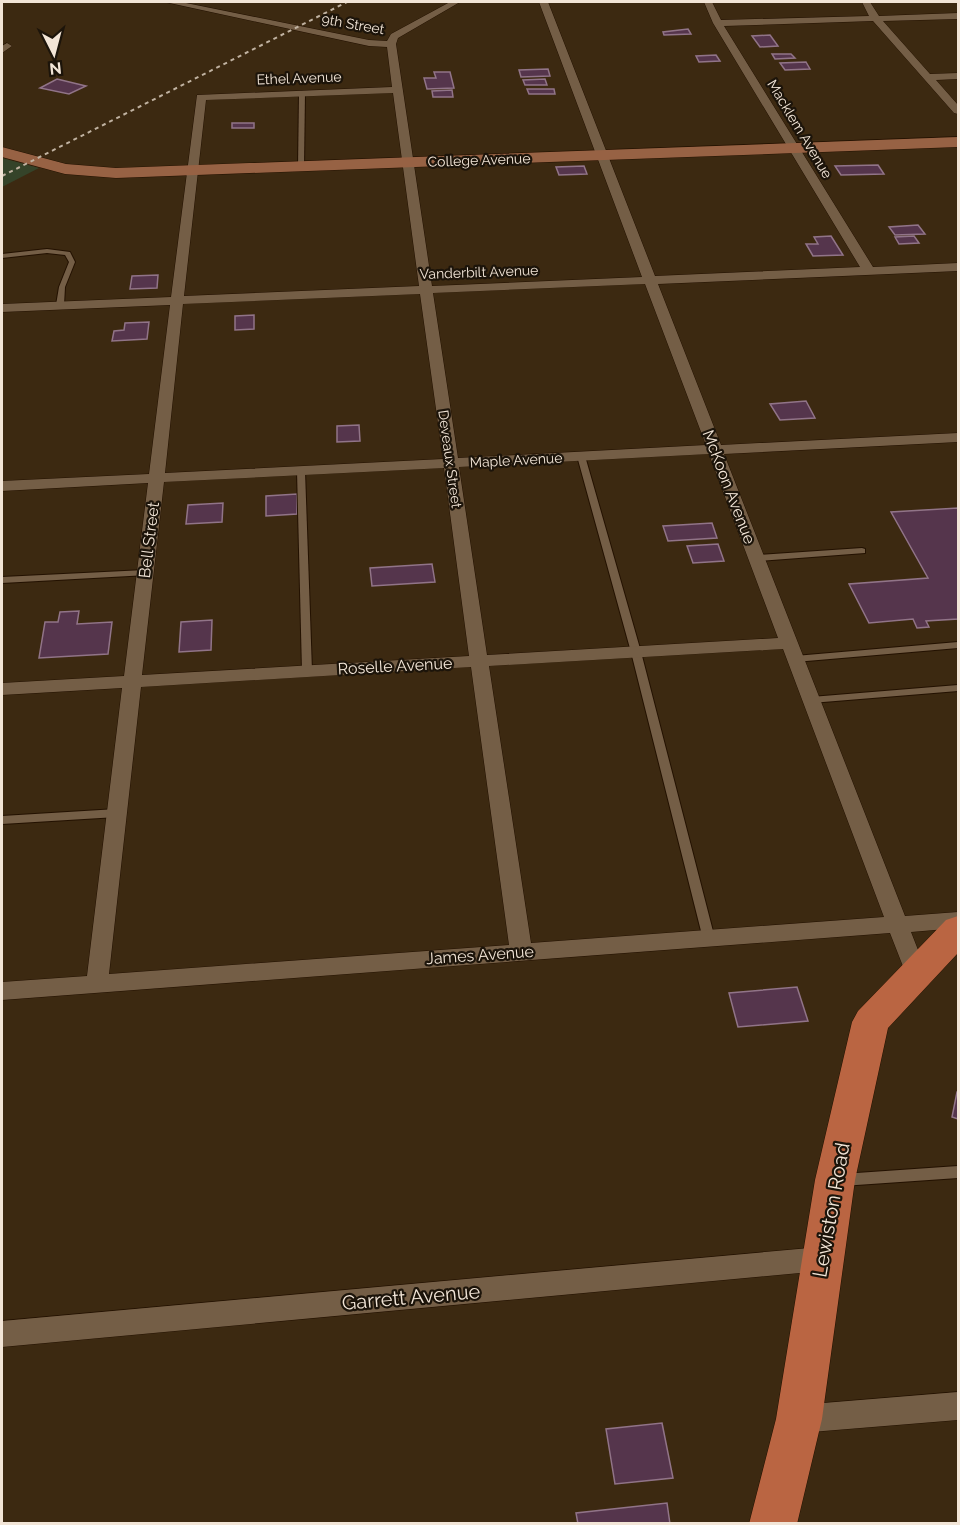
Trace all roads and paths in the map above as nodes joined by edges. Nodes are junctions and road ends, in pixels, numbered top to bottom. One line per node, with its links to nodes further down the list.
1 (170, 2): 9 (street, 9th Street)
2 (456, 2): 9 (street)
3 (543, 2): 19 (street, McKoon Avenue)
4 (708, 2): 8 (street, Macklem Avenue)
5 (866, 2): 7 (street)
6 (958, 16): 7 (street)
7 (876, 19): 8 (street); 11 (street)
8 (718, 23): 17 (street, Macklem Avenue)
9 (391, 44): 12 (street, Deveaux Street)
10 (958, 76): 11 (street)
11 (928, 77): 15 (street)
12 (398, 90): 13 (street, Ethel Avenue); 20 (street, Deveaux Street)
13 (302, 93): 14 (street, Ethel Avenue); 21 (lane)
14 (201, 97): 22 (street, Bell Street)
15 (958, 111)
16 (958, 142): 17 (main road, College Avenue)
17 (795, 148): 19 (main road, College Avenue); 25 (street, Macklem Avenue)
18 (2, 152): 22 (main road, College Avenue)
19 (602, 155): 20 (main road, College Avenue); 26 (street, McKoon Avenue)
20 (408, 163): 21 (main road, College Avenue); 27 (street, Deveaux Street)
21 (302, 167): 22 (main road, College Avenue)
22 (192, 171): 28 (street, Bell Street)
23 (2, 256): 29 (lane)
24 (958, 267): 25 (street, Vanderbilt Avenue)
25 (869, 271): 26 (street, Vanderbilt Avenue)
26 (650, 280): 27 (street, Vanderbilt Avenue); 32 (street, McKoon Avenue)
27 (426, 290): 28 (street, Vanderbilt Avenue); 34 (street, Deveaux Street)
28 (177, 300): 29 (street, Vanderbilt Avenue); 36 (street, Bell Street)
29 (60, 305): 30 (street, Vanderbilt Avenue)
30 (2, 308)
31 (958, 437): 32 (street, Maple Avenue)
32 (715, 449): 33 (street, Maple Avenue); 39 (street, McKoon Avenue)
33 (581, 456): 34 (street, Maple Avenue); 44 (lane)
34 (451, 463): 35 (street, Maple Avenue); 45 (street, Deveaux Street)
35 (301, 471): 36 (street, Maple Avenue); 46 (lane)
36 (156, 478): 37 (street, Maple Avenue); 40 (street, Bell Street)
37 (2, 486)
38 (862, 551): 39 (lane)
39 (756, 558): 43 (street, McKoon Avenue)
40 (145, 573): 41 (lane); 47 (street, Bell Street)
41 (2, 580)
42 (958, 645): 43 (lane)
43 (792, 651): 44 (street, Roselle Avenue); 50 (street, McKoon Avenue)
44 (636, 652): 45 (street, Roselle Avenue); 56 (lane)
45 (479, 662): 46 (street, Roselle Avenue); 57 (street, Deveaux Street)
46 (307, 671): 47 (street, Roselle Avenue)
47 (132, 680): 49 (street, Roselle Avenue); 51 (street, Bell Street)
48 (958, 688): 50 (lane)
49 (2, 689)
50 (811, 700): 54 (street, McKoon Avenue)
51 (117, 813): 52 (lane); 59 (street, Bell Street)
52 (2, 820)
53 (958, 921): 54 (street, James Avenue)
54 (898, 925): 56 (street, James Avenue); 58 (street, McKoon Avenue)
55 (958, 930): 58 (main road, Lewiston Road)
56 (709, 939): 57 (street, James Avenue)
57 (521, 952): 59 (street, James Avenue)
58 (916, 973): 62 (main road, Lewiston Road)
59 (97, 984): 60 (street, James Avenue)
60 (2, 991)
61 (958, 1172): 62 (lane)
62 (835, 1180): 63 (main road, Lewiston Road)
63 (821, 1259): 64 (street, Garrett Avenue); 66 (main road, Lewiston Road)
64 (2, 1334)
65 (958, 1406): 66 (street)
66 (799, 1419): 67 (main road, Lewiston Road)
67 (773, 1524)

